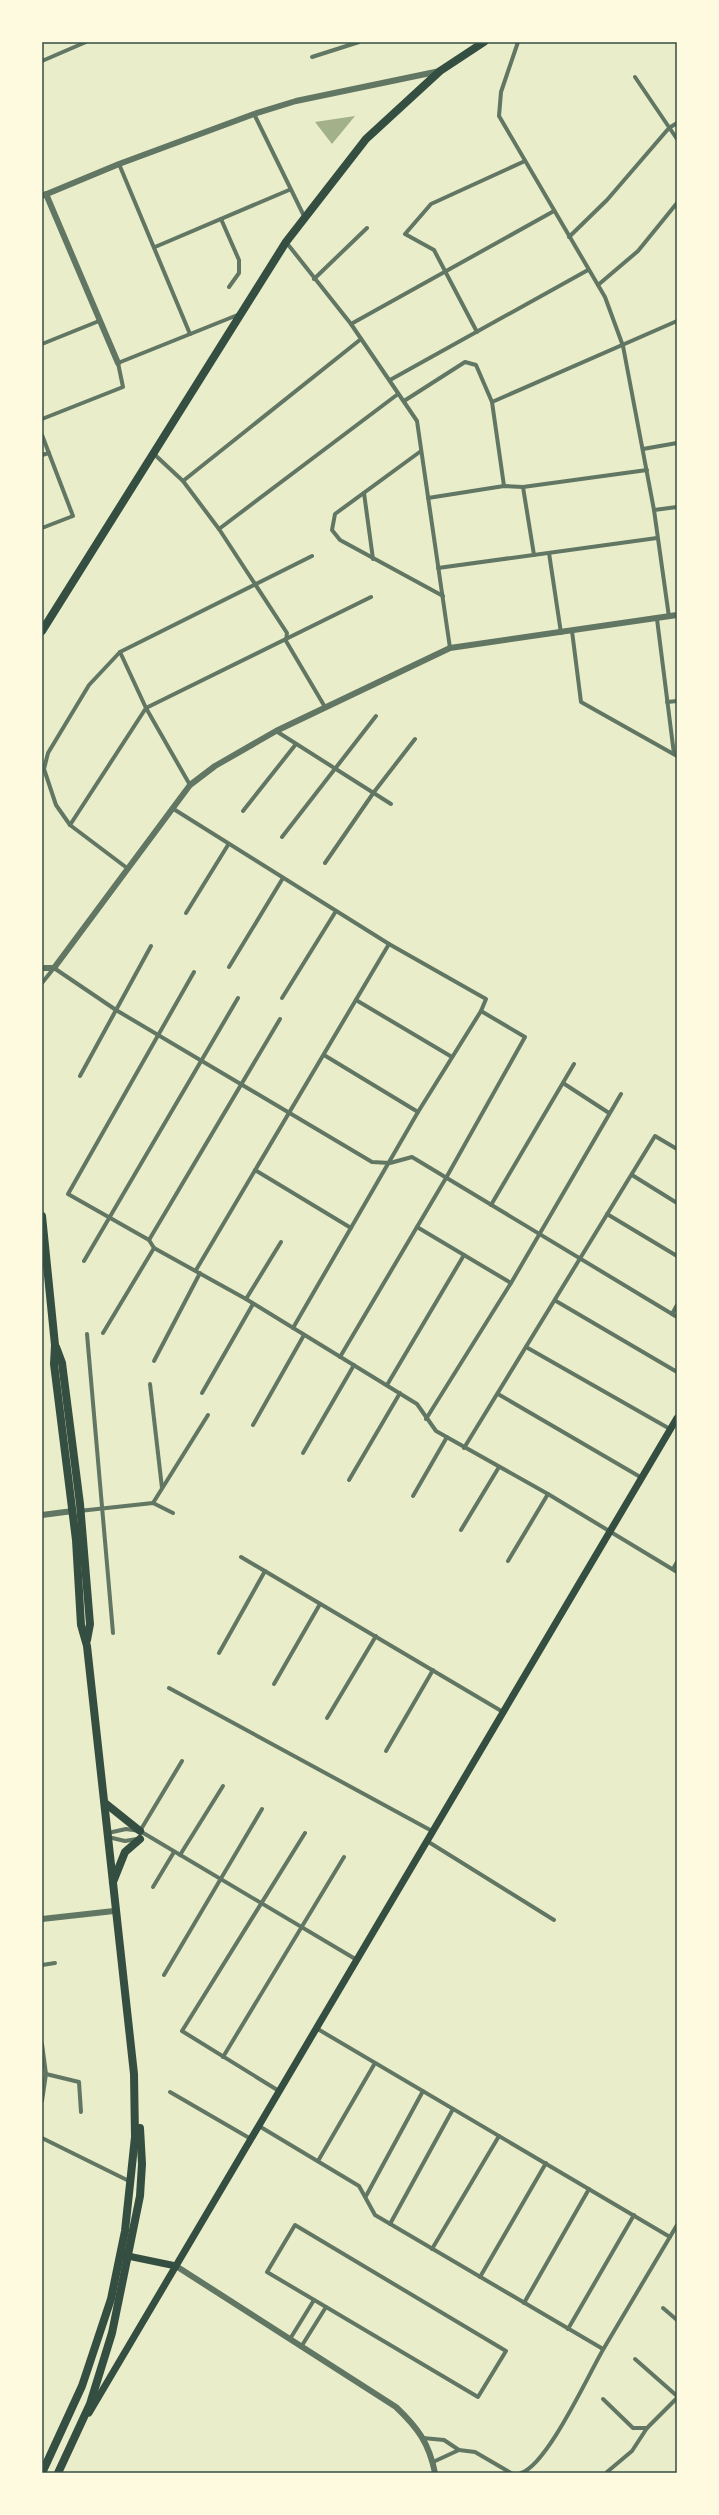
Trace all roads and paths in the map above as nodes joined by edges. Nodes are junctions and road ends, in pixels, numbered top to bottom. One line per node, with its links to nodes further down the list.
1 (86, 42): 5 (street)
2 (359, 42): 6 (street)
3 (484, 42): 8 (main road)
4 (518, 42): 14 (street)
5 (78, 44): 7 (street)
6 (312, 57)
7 (42, 61)
8 (440, 71): 10 (street); 20 (main road)
9 (635, 78): 12 (street)
10 (254, 114): 15 (street); 16 (street)
11 (677, 123): 12 (street)
12 (669, 128): 13 (street); 23 (street)
13 (677, 139)
14 (525, 161): 19 (street); 27 (street)
15 (119, 164): 17 (street); 25 (street)
16 (289, 190): 20 (street); 21 (street)
17 (44, 195): 32 (street)
18 (677, 203): 29 (street)
19 (554, 211): 23 (street); 27 (street)
20 (304, 216): 24 (main road)
21 (221, 219): 25 (street); 30 (street)
22 (367, 228): 28 (street)
23 (569, 237): 26 (street)
24 (286, 242): 28 (street); 31 (main road)
25 (155, 247): 36 (street)
26 (588, 270): 29 (street); 35 (street)
27 (445, 271): 34 (street); 35 (street)
28 (314, 279): 34 (street)
29 (598, 285): 39 (street)
30 (229, 287)
31 (241, 313): 36 (street); 51 (main road)
32 (100, 321): 38 (street); 40 (street)
33 (677, 321): 39 (street)
34 (351, 324): 37 (street)
35 (476, 332): 41 (street)
36 (190, 334): 40 (street)
37 (361, 340): 41 (street); 54 (street)
38 (42, 344)
39 (623, 346): 44 (street); 48 (street)
40 (118, 363): 45 (street)
41 (390, 380): 42 (street)
42 (398, 394): 43 (street); 62 (street)
43 (404, 400): 44 (street); 49 (street)
44 (492, 402): 55 (street)
45 (42, 419)
46 (42, 435): 50 (street)
47 (677, 443): 48 (street)
48 (643, 449): 53 (street)
49 (421, 451): 57 (street); 58 (street)
50 (49, 453): 52 (street); 61 (street)
51 (153, 453): 54 (street); 75 (main road)
52 (42, 455)
53 (646, 470): 56 (street); 60 (street)
54 (183, 481): 62 (street)
55 (504, 486): 56 (street); 58 (street)
56 (523, 487): 66 (street)
57 (364, 493): 67 (street); 67 (street)
58 (428, 498): 68 (street)
59 (677, 507): 60 (street)
60 (654, 510): 63 (street)
61 (42, 528)
62 (219, 529): 69 (street)
63 (657, 538): 64 (street); 73 (street)
64 (549, 553): 66 (street); 77 (street)
65 (312, 556): 69 (street)
66 (534, 556): 68 (street)
67 (373, 559): 70 (street)
68 (438, 568): 70 (street)
69 (256, 583): 78 (street); 80 (street)
70 (443, 596): 79 (street)
71 (371, 597): 78 (street)
72 (677, 616): 73 (street)
73 (669, 617): 74 (street)
74 (657, 619): 76 (street); 82 (street)
75 (42, 631)
76 (572, 631): 77 (street); 89 (street)
77 (561, 633): 79 (street)
78 (286, 641): 83 (street); 84 (street)
79 (450, 648): 83 (street)
80 (120, 652): 84 (street); 96 (street)
81 (677, 701): 82 (street)
82 (667, 702): 89 (street)
83 (325, 707): 86 (street)
84 (146, 708): 91 (street); 96 (street)
85 (376, 716): 90 (street)
86 (276, 732): 88 (street); 91 (street)
87 (416, 739): 92 (street)
88 (296, 744): 90 (street); 95 (street)
89 (676, 755)
90 (336, 768): 92 (street); 97 (street)
91 (190, 785): 94 (street)
92 (374, 792): 93 (street); 99 (street)
93 (391, 804)
94 (171, 807): 98 (street); 100 (street)
95 (243, 811)
96 (70, 825): 100 (street)
97 (282, 837)
98 (228, 845): 101 (street); 103 (street)
99 (325, 863)
100 (126, 868): 108 (street)
101 (283, 878): 102 (street); 106 (street)
102 (336, 911): 104 (street); 112 (street)
103 (186, 913)
104 (389, 944): 113 (street); 115 (street)
105 (151, 946): 114 (street)
106 (229, 967)
107 (42, 968): 108 (street)
108 (54, 968): 110 (street); 114 (street)
109 (194, 972): 117 (street)
110 (42, 983)
111 (238, 998): 120 (street)
112 (282, 998)
113 (356, 1000): 118 (street); 119 (street)
114 (116, 1010): 117 (street); 122 (street)
115 (481, 1011): 119 (street); 133 (street)
116 (280, 1019): 124 (street)
117 (158, 1035): 120 (street); 138 (street)
118 (324, 1055): 126 (street); 128 (street)
119 (452, 1057): 126 (street)
120 (202, 1062): 124 (street); 138 (street)
121 (574, 1064): 123 (street)
122 (80, 1076)
123 (563, 1083): 127 (street); 135 (street)
124 (241, 1086): 128 (street); 142 (street)
125 (621, 1094): 127 (street)
126 (418, 1112): 130 (street)
127 (609, 1113): 141 (street)
128 (288, 1114): 130 (street); 131 (street)
129 (677, 1148): 132 (street)
130 (390, 1163): 133 (street); 140 (street)
131 (255, 1170): 140 (street); 149 (street)
132 (632, 1175): 134 (street); 136 (street)
133 (446, 1178): 135 (street); 139 (street)
134 (677, 1203)
135 (492, 1205): 141 (street)
136 (607, 1214): 146 (street); 147 (street)
137 (42, 1216): 188 (main road)
138 (110, 1218): 142 (street); 148 (street)
139 (417, 1227): 145 (street); 163 (street)
140 (351, 1228): 158 (street)
141 (539, 1233): 147 (street); 151 (street)
142 (149, 1240): 144 (street)
143 (281, 1242): 152 (street)
144 (154, 1248): 149 (street); 159 (street)
145 (464, 1255): 151 (street); 168 (street)
146 (677, 1256)
147 (581, 1257): 153 (street); 156 (street)
148 (84, 1260)
149 (196, 1270): 150 (street)
150 (200, 1273): 152 (street); 164 (street)
151 (511, 1283): 174 (street)
152 (246, 1299): 154 (street)
153 (556, 1301): 162 (street); 166 (street)
154 (253, 1304): 158 (street); 169 (street)
155 (677, 1305): 156 (street)
156 (672, 1314): 157 (street)
157 (677, 1317)
158 (293, 1328): 161 (street)
159 (103, 1332)
160 (87, 1334): 187 (street)
161 (304, 1335): 163 (street); 175 (street)
162 (526, 1347): 171 (street); 176 (street)
163 (340, 1357): 165 (street)
164 (154, 1361)
165 (354, 1366): 168 (street); 179 (street)
166 (677, 1372)
167 (150, 1384): 183 (street)
168 (386, 1385): 170 (street)
169 (202, 1393)
170 (400, 1393): 174 (street); 182 (street)
171 (498, 1394): 178 (street); 181 (street)
172 (208, 1415): 183 (street)
173 (677, 1418): 176 (main road)
174 (426, 1419): 177 (street)
175 (253, 1425)
176 (670, 1429): 181 (main road)
177 (447, 1437): 178 (street); 185 (street)
178 (464, 1448): 180 (street)
179 (303, 1452)
180 (499, 1467): 184 (street); 191 (street)
181 (642, 1478): 192 (main road)
182 (349, 1480)
183 (162, 1488): 186 (street)
184 (548, 1494): 192 (street); 194 (street)
185 (413, 1496)
186 (153, 1503): 187 (street); 189 (street)
187 (101, 1508): 188 (street); 200 (street)
188 (77, 1511): 190 (street); 211 (main road)
189 (173, 1513)
190 (42, 1515)
191 (462, 1530)
192 (610, 1531): 196 (street); 206 (main road)
193 (241, 1557): 197 (street)
194 (508, 1561)
195 (677, 1562): 196 (street)
196 (672, 1569): 198 (street)
197 (265, 1571): 199 (street); 202 (street)
198 (677, 1572)
199 (320, 1604): 201 (street); 204 (street)
200 (113, 1633)
201 (376, 1636): 203 (street); 207 (street)
202 (219, 1653)
203 (433, 1670): 206 (street); 208 (street)
204 (274, 1684)
205 (169, 1688): 213 (street)
206 (503, 1712): 213 (main road)
207 (327, 1718)
208 (386, 1751)
209 (182, 1760): 216 (street)
210 (223, 1786): 219 (street)
211 (105, 1803): 215 (main road); 216 (main road)
212 (262, 1809): 221 (street)
213 (432, 1832): 217 (main road)
214 (305, 1833): 224 (street)
215 (108, 1835): 216 (street); 216 (street); 222 (main road)
216 (143, 1835): 218 (street); 222 (main road)
217 (427, 1841): 227 (street); 229 (main road)
218 (174, 1852): 219 (street); 223 (street)
219 (180, 1855): 221 (street)
220 (344, 1857): 228 (street)
221 (219, 1878): 224 (street); 232 (street)
222 (112, 1887): 225 (main road)
223 (153, 1888)
224 (261, 1904): 228 (street); 235 (street)
225 (114, 1911): 226 (street); 242 (main road)
226 (42, 1919)
227 (554, 1920)
228 (302, 1928): 229 (street); 235 (street)
229 (357, 1960): 233 (main road)
230 (55, 1963): 231 (street)
231 (42, 1965)
232 (164, 1975)
233 (316, 2028): 236 (street); 238 (main road)
234 (42, 2044): 237 (street)
235 (223, 2057): 238 (street)
236 (375, 2063): 239 (street); 249 (street)
237 (46, 2074): 241 (street); 244 (street)
238 (279, 2091): 245 (main road)
239 (423, 2091): 243 (street); 253 (street)
240 (170, 2092): 248 (street)
241 (42, 2101)
242 (136, 2106): 251 (main road); 259 (main road)
243 (453, 2109): 246 (street); 255 (street)
244 (81, 2112)
245 (259, 2126): 248 (main road); 249 (street)
246 (500, 2136): 250 (street); 258 (street)
247 (42, 2138): 251 (street)
248 (251, 2139): 260 (main road)
249 (318, 2161): 253 (street)
250 (546, 2163): 252 (street); 261 (street)
251 (132, 2182): 259 (main road)
252 (589, 2189): 254 (street); 263 (street)
253 (366, 2196): 255 (street)
254 (634, 2215): 257 (street); 267 (street)
255 (390, 2224): 258 (street)
256 (677, 2225): 257 (street)
257 (670, 2237): 270 (street)
258 (432, 2249): 261 (street)
259 (125, 2255): 260 (main road); 274 (main road); 280 (main road)
260 (176, 2266): 268 (street); 274 (main road)
261 (480, 2277): 263 (street)
262 (314, 2300): 264 (street); 264 (street); 268 (street)
263 (524, 2303): 267 (street)
264 (326, 2307): 269 (street)
265 (663, 2308): 266 (street)
266 (677, 2320)
267 (568, 2329): 270 (street)
268 (290, 2339): 269 (street)
269 (301, 2347): 276 (street)
270 (603, 2349): 284 (street)
271 (635, 2358): 272 (street)
272 (677, 2397): 275 (street)
273 (602, 2399): 275 (street)
274 (81, 2427): 281 (main road)
275 (647, 2428): 279 (street)
276 (423, 2438): 277 (street); 278 (street)
277 (459, 2450): 278 (street); 283 (street)
278 (433, 2462): 282 (street)
279 (607, 2472)
280 (42, 2473)
281 (58, 2473)
282 (435, 2473)
283 (512, 2473)
284 (520, 2473)

